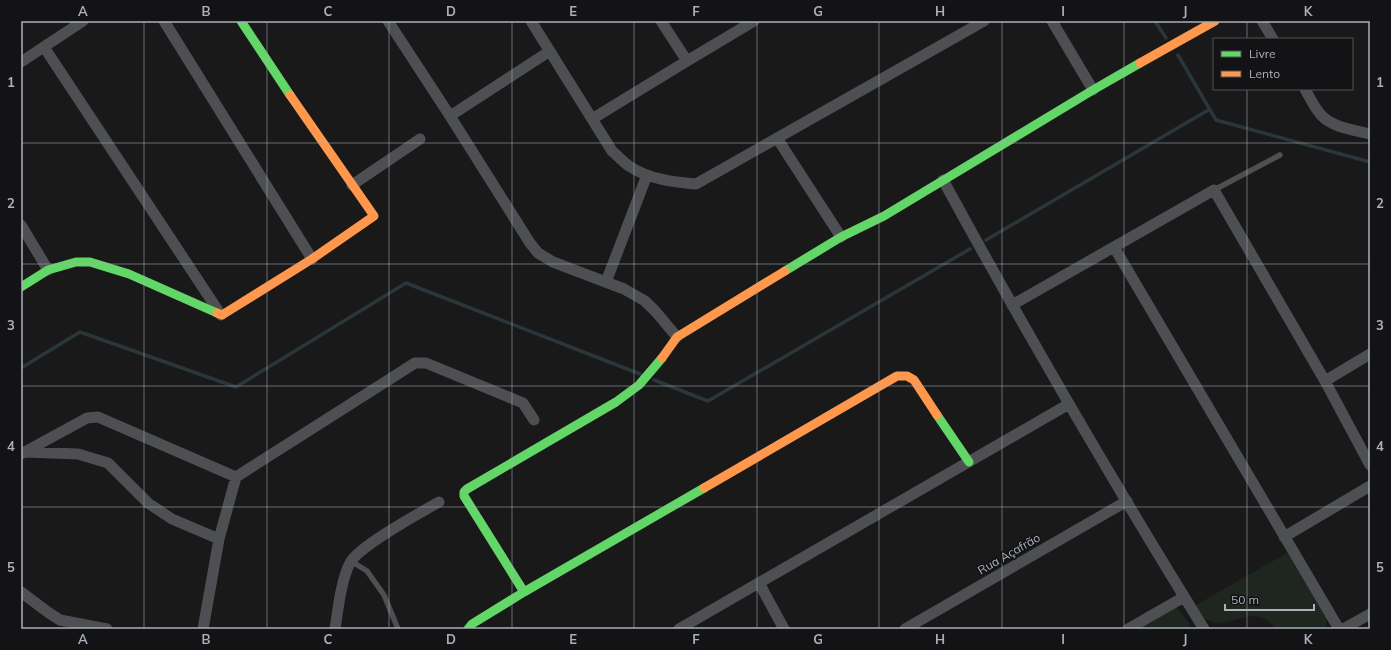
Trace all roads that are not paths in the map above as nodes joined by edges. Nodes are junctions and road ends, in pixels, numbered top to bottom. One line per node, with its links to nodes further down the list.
1 (83, 21): 13 (street)
2 (164, 21): 32 (street)
3 (241, 21): 27 (street)
4 (388, 21): 19 (street)
5 (531, 21): 14 (street)
6 (661, 21): 15 (street)
7 (754, 21): 15 (street)
8 (984, 21): 22 (street)
9 (1052, 21): 17 (street)
10 (1215, 21): 17 (street)
11 (1262, 21): 12 (street)
12 (1272, 38)
13 (44, 47): 16 (street); 37 (street)
14 (550, 51): 19 (street); 20 (street)
15 (687, 60): 20 (street)
16 (21, 62)
17 (1093, 90): 26 (street)
18 (1305, 90): 21 (street)
19 (450, 116): 34 (street)
20 (592, 119): 25 (street)
21 (1370, 134)
22 (777, 138): 25 (street); 30 (street)
23 (420, 139): 27 (street)
24 (1280, 154): 28 (lane)
25 (647, 174): 34 (street)
26 (943, 180): 30 (street); 36 (street)
27 (352, 185): 32 (street)
28 (1214, 190): 31 (street); 40 (street)
29 (21, 224): 33 (street)
30 (840, 238): 38 (street)
31 (1114, 246): 36 (street); 50 (street)
32 (312, 259): 37 (street)
33 (48, 270): 35 (street); 37 (street)
34 (606, 282): 38 (street)
35 (21, 287)
36 (1012, 305): 41 (street)
37 (222, 316)
38 (677, 337): 55 (street)
39 (1370, 354): 40 (street)
40 (1325, 382): 45 (street)
41 (1069, 404): 44 (street); 48 (street)
42 (534, 420): 46 (street)
43 (23, 453): 46 (street); 51 (street)
44 (969, 462): 53 (street); 55 (street)
45 (1370, 465)
46 (236, 477): 51 (street)
47 (1370, 486): 50 (street)
48 (1127, 501): 56 (street); 65 (street, Rua Açafrão)
49 (439, 502): 52 (street)
50 (1284, 537): 68 (street)
51 (219, 539): 59 (street)
52 (350, 561): 60 (street); 61 (lane)
53 (758, 583): 63 (street); 64 (street)
54 (21, 592): 58 (street)
55 (524, 592): 62 (street)
56 (1184, 597): 66 (street); 67 (street)
57 (1370, 614): 69 (street)
58 (107, 629)
59 (203, 629)
60 (335, 629)
61 (398, 629)
62 (468, 629)
63 (679, 629)
64 (784, 629)
65 (905, 629)
66 (1128, 629)
67 (1204, 629)
68 (1339, 629)
69 (1343, 629)

